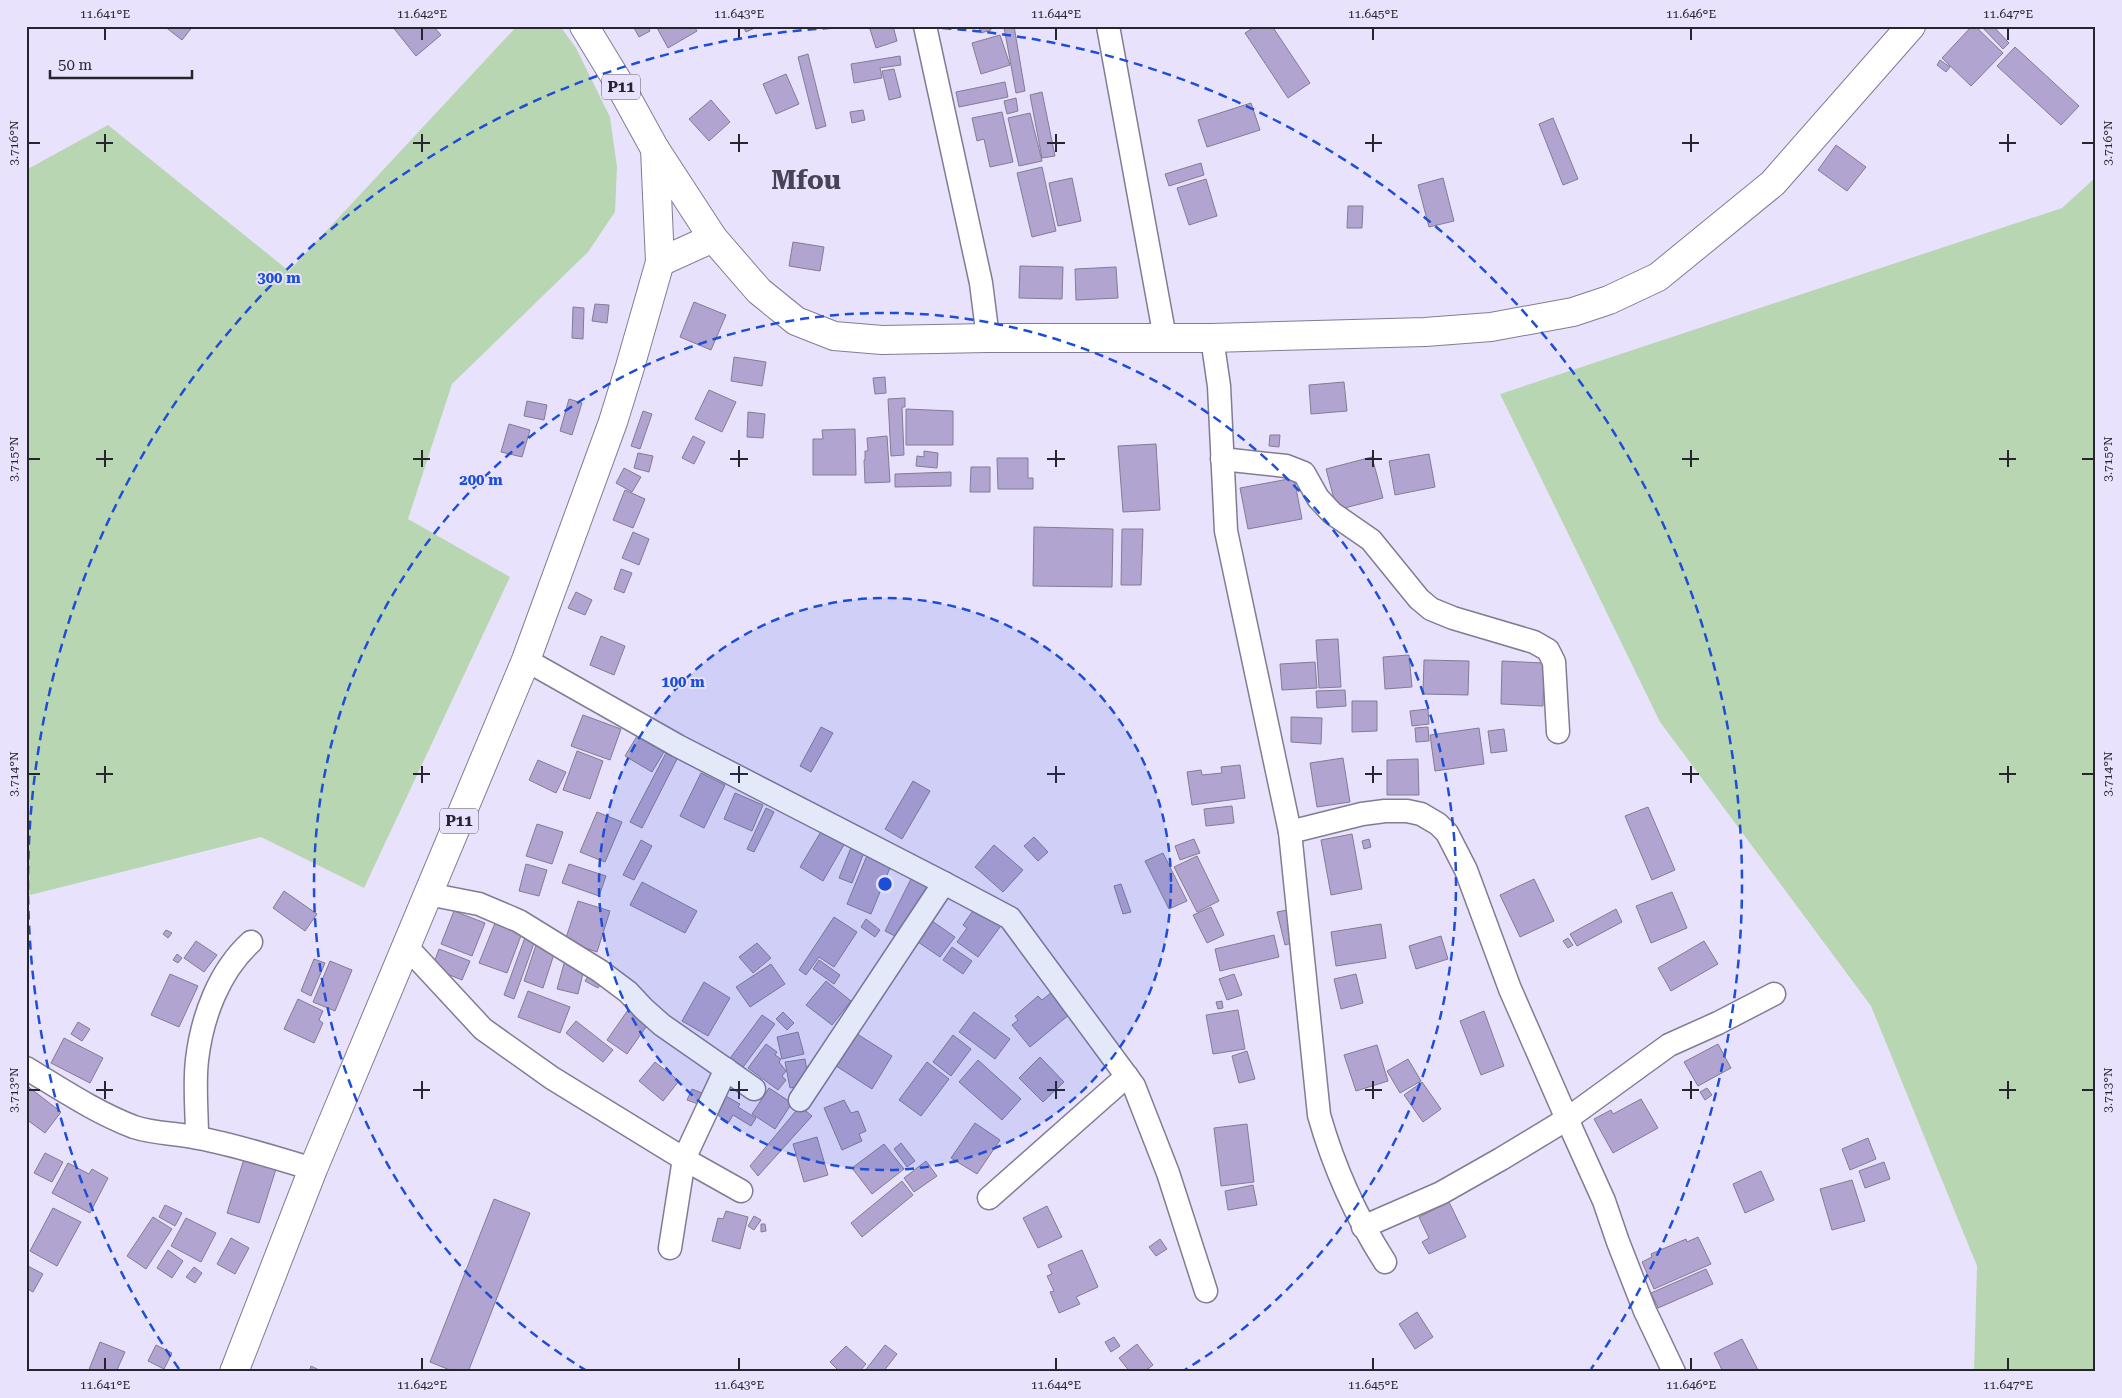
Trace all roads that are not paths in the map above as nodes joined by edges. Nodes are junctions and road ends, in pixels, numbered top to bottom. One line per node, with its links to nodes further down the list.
1 (584, 26): 5 (main road, P11)
2 (925, 26): 8 (street)
3 (1108, 26): 9 (street)
4 (1911, 26): 10 (main road)
5 (654, 150): 6 (main road); 7 (main road, P11)
6 (713, 238): 7 (main road); 8 (main road)
7 (660, 262): 12 (main road, P11)
8 (988, 338): 9 (main road)
9 (1165, 338): 10 (main road)
10 (1212, 338): 11 (street)
11 (1222, 459): 13 (street); 14 (street)
12 (526, 660): 15 (street); 16 (main road, P11)
13 (1558, 732)
14 (1290, 832): 25 (street); 31 (street)
15 (944, 883): 22 (street); 24 (street)
16 (428, 894): 18 (main road, P11); 21 (street)
17 (251, 942): 26 (street)
18 (406, 946): 27 (street); 28 (main road, P11)
19 (1774, 994): 25 (street)
20 (26, 1068): 26 (street)
21 (726, 1069): 23 (street); 27 (street)
22 (1127, 1076): 30 (street); 34 (street)
23 (754, 1088)
24 (800, 1100)
25 (1567, 1119): 31 (street); 36 (street)
26 (198, 1138): 28 (street)
27 (684, 1159): 29 (street); 32 (street)
28 (313, 1169): 35 (main road, P11)
29 (741, 1192)
30 (989, 1198)
31 (1362, 1227): 33 (street)
32 (670, 1248)
33 (1385, 1262)
34 (1206, 1291)
35 (234, 1372)
36 (1674, 1372)

